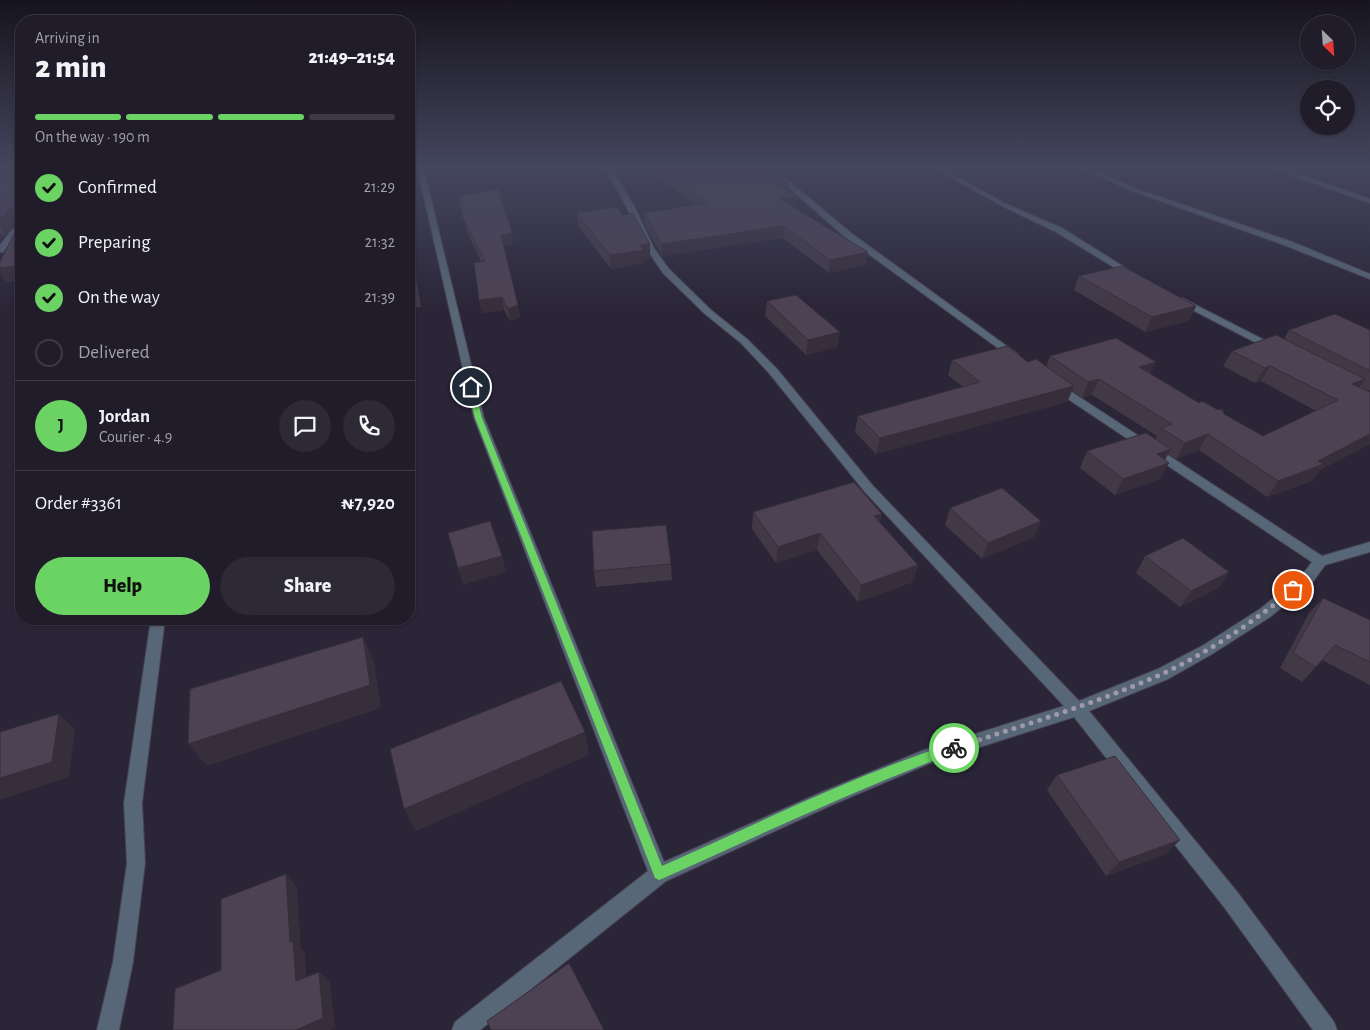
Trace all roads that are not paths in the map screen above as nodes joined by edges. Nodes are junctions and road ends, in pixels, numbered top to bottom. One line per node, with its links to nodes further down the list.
1 (431, 214): 18 (street)
2 (634, 214): 17 (street)
3 (823, 214): 12 (street)
4 (1024, 214): 9 (street)
5 (1205, 214): 8 (street)
6 (15, 231): 7 (street)
7 (0, 250)
8 (1370, 277)
9 (1138, 278)
10 (1173, 296): 11 (street)
11 (1284, 354)
12 (1029, 366)
13 (1044, 378): 15 (street)
14 (1370, 548): 15 (street)
15 (1320, 561): 17 (street)
16 (157, 625): 19 (street)
17 (1076, 709): 18 (street); 21 (street)
18 (659, 874): 20 (street)
19 (108, 1030)
20 (462, 1030)
21 (1326, 1030)

